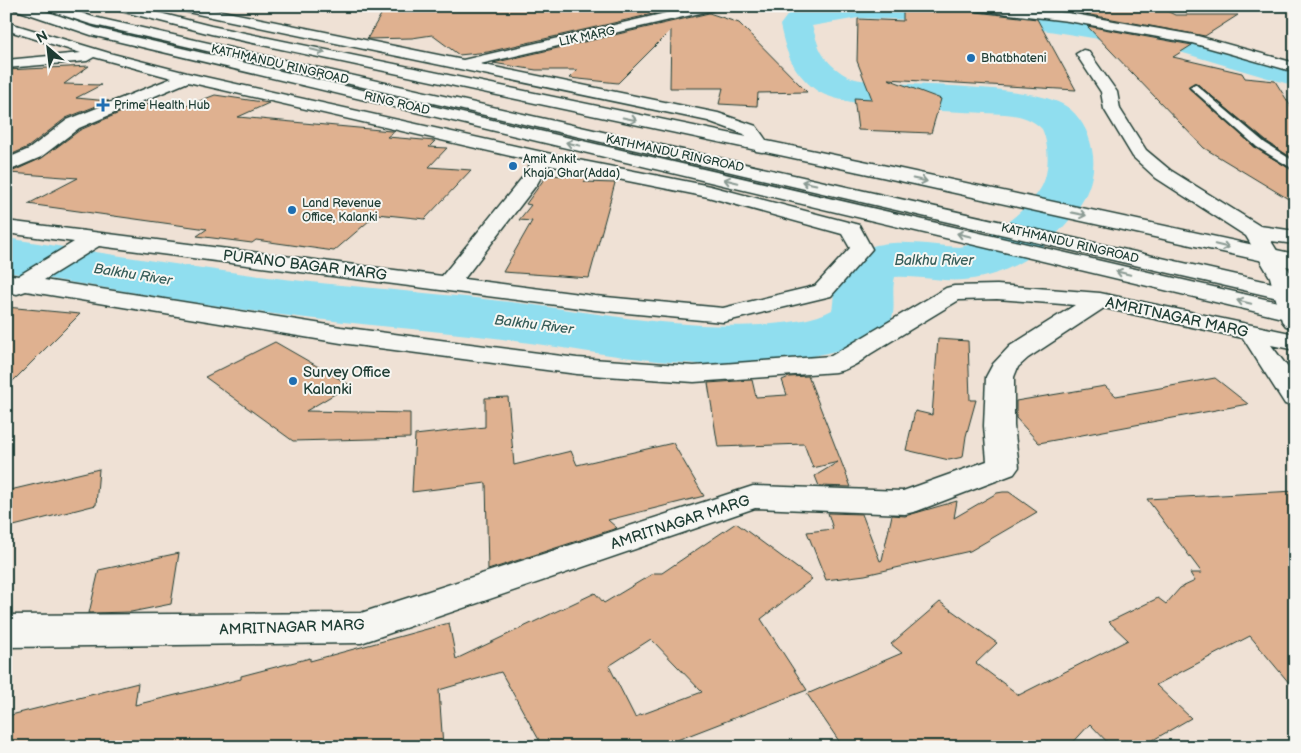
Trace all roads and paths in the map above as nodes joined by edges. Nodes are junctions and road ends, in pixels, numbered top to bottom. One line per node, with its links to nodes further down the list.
1 (18, 6): 23 (main road, RING ROAD, one-way to 1)
2 (81, 6): 23 (main road, KATHMANDU RINGROAD)
3 (117, 6): 10 (main road)
4 (178, 6): 9 (main road)
5 (210, 6): 9 (main road)
6 (713, 6): 15 (main road, LIK MARG)
7 (976, 6): 16 (main road)
8 (56, 9): 23 (main road, KATHMANDU RINGROAD, one-way to 8)
9 (194, 10): 10 (main road); 15 (main road)
10 (162, 19): 19 (main road, one-way to 19)
11 (6, 26): 13 (main road)
12 (1083, 54): 25 (main road)
13 (104, 56): 14 (main road); 17 (main road)
14 (6, 64)
15 (459, 64): 19 (main road)
16 (1295, 68)
17 (187, 77): 20 (main road); 21 (main road)
18 (1195, 86): 22 (lane)
19 (762, 147): 23 (main road)
20 (543, 158): 29 (main road); 29 (main road, PURANO BAGAR MARG)
21 (6, 166)
22 (1295, 167)
23 (859, 188): 28 (main road, one-way to 23); 28 (main road, KATHMANDU RINGROAD, one-way to 28)
24 (6, 227): 27 (main road, PURANO BAGAR MARG)
25 (1254, 232): 26 (main road); 31 (main road)
26 (1295, 238)
27 (90, 242): 29 (main road, PURANO BAGAR MARG); 30 (main road)
28 (1172, 260): 31 (main road, one-way to 28); 31 (main road, KATHMANDU RINGROAD, one-way to 31)
29 (448, 284)
30 (16, 285): 32 (main road)
31 (1290, 295): 33 (main road, AMRITNAGAR MARG)
32 (1100, 300): 33 (main road, AMRITNAGAR MARG); 35 (main road, AMRITNAGAR MARG)
33 (1254, 333): 34 (main road)
34 (1295, 398)
35 (6, 631)

